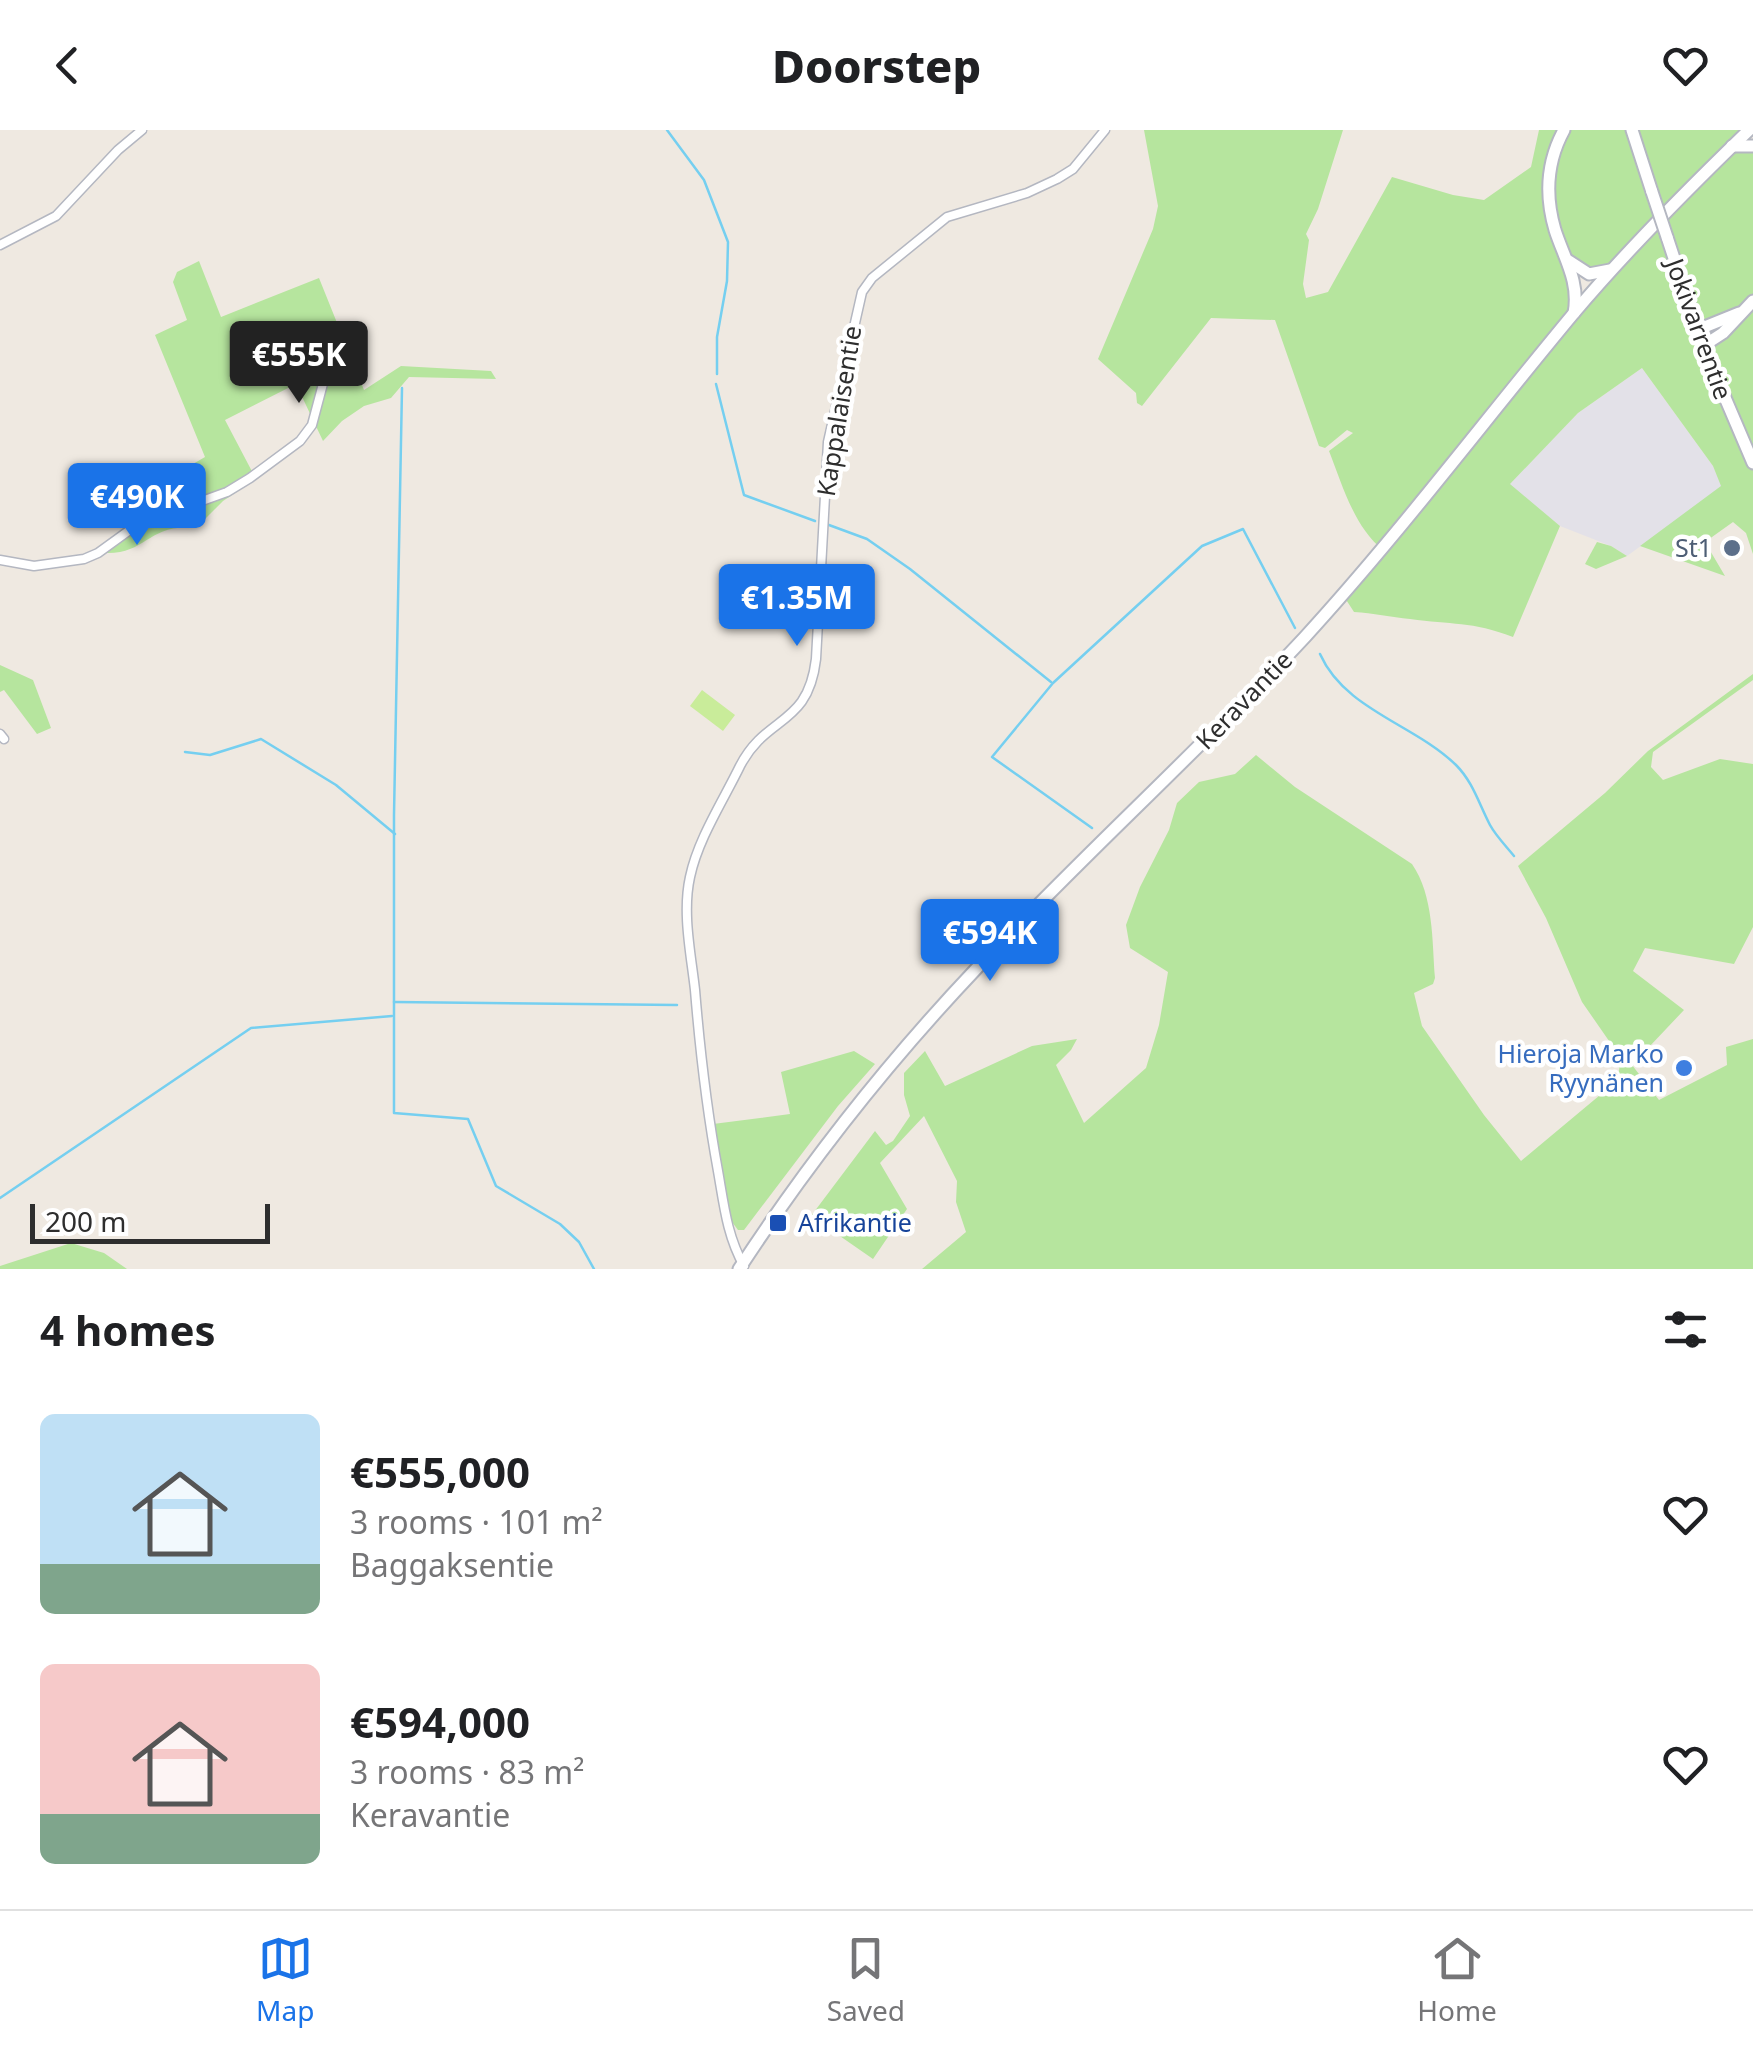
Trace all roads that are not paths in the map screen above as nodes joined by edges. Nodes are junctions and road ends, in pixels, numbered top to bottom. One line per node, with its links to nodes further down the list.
1 (142, 130): 8 (street)
2 (1105, 130): 19 (street, Kappalaisentie)
3 (1564, 130): 9 (main road)
4 (1632, 130): 14 (main road, Jokivarrentie, bridge)
5 (1749, 130): 6 (main road, Keravantie)
6 (1732, 146): 7 (main road); 10 (main road, Keravantie)
7 (1753, 146)
8 (0, 245)
9 (1566, 258): 10 (main road); 13 (main road)
10 (1614, 268): 13 (main road, Keravantie)
11 (1753, 301): 12 (main road)
12 (1742, 311): 14 (main road); 16 (main road)
13 (1574, 313): 19 (main road, Keravantie)
14 (1697, 330): 16 (main road, Jokivarrentie)
15 (322, 336): 18 (street)
16 (1703, 346): 17 (main road, Jokivarrentie)
17 (1753, 464)
18 (0, 560)
19 (742, 1267)

